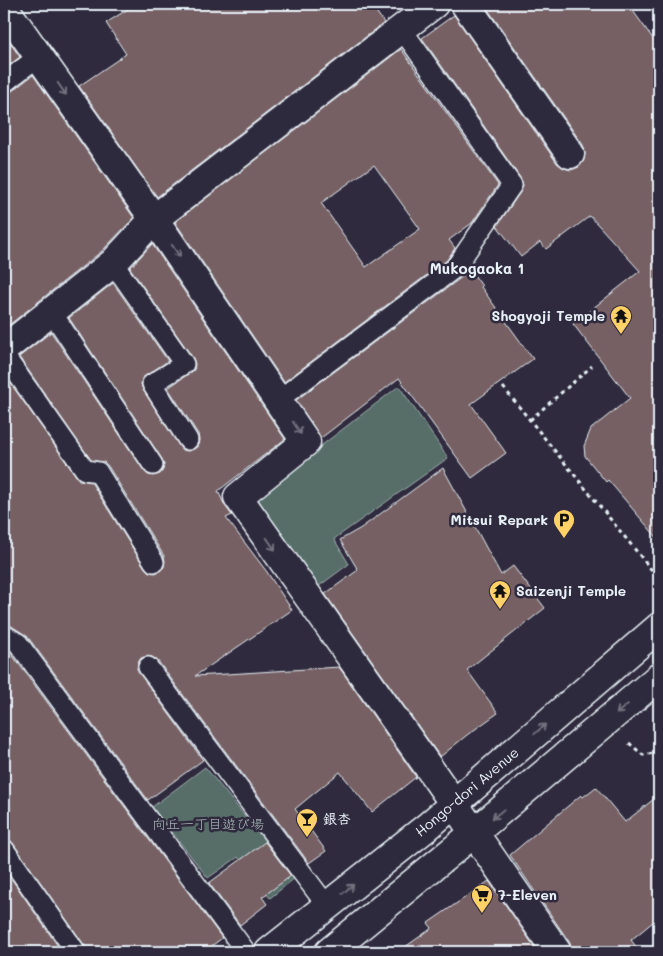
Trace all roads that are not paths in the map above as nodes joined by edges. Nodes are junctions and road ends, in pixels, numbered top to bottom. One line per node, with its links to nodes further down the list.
1 (434, 4): 4 (street)
2 (465, 4): 7 (street)
3 (4, 6): 5 (street)
4 (401, 28): 8 (street); 13 (lane)
5 (39, 56): 6 (lane); 8 (street, one-way to 8)
6 (4, 83)
7 (570, 154)
8 (154, 218): 9 (street); 13 (street, one-way to 13)
9 (113, 263): 10 (street); 14 (lane)
10 (51, 311): 11 (street); 15 (lane)
11 (4, 349)
12 (4, 355): 16 (lane)
13 (278, 400): 21 (street, one-way to 21)
14 (188, 440)
15 (153, 465)
16 (154, 562)
17 (659, 626): 21 (street, Hongo-dori Avenue, one-way to 17)
18 (4, 635): 27 (lane)
19 (148, 667): 24 (lane)
20 (659, 677): 22 (street, one-way to 22)
21 (454, 804): 22 (street); 24 (street, Hongo-dori Avenue, one-way to 21)
22 (474, 834): 25 (street); 29 (street)
23 (4, 849): 26 (lane)
24 (327, 906): 28 (street, Hongo-dori Avenue)
25 (342, 948)
26 (76, 952)
27 (246, 952)
28 (269, 952)
29 (556, 952)

